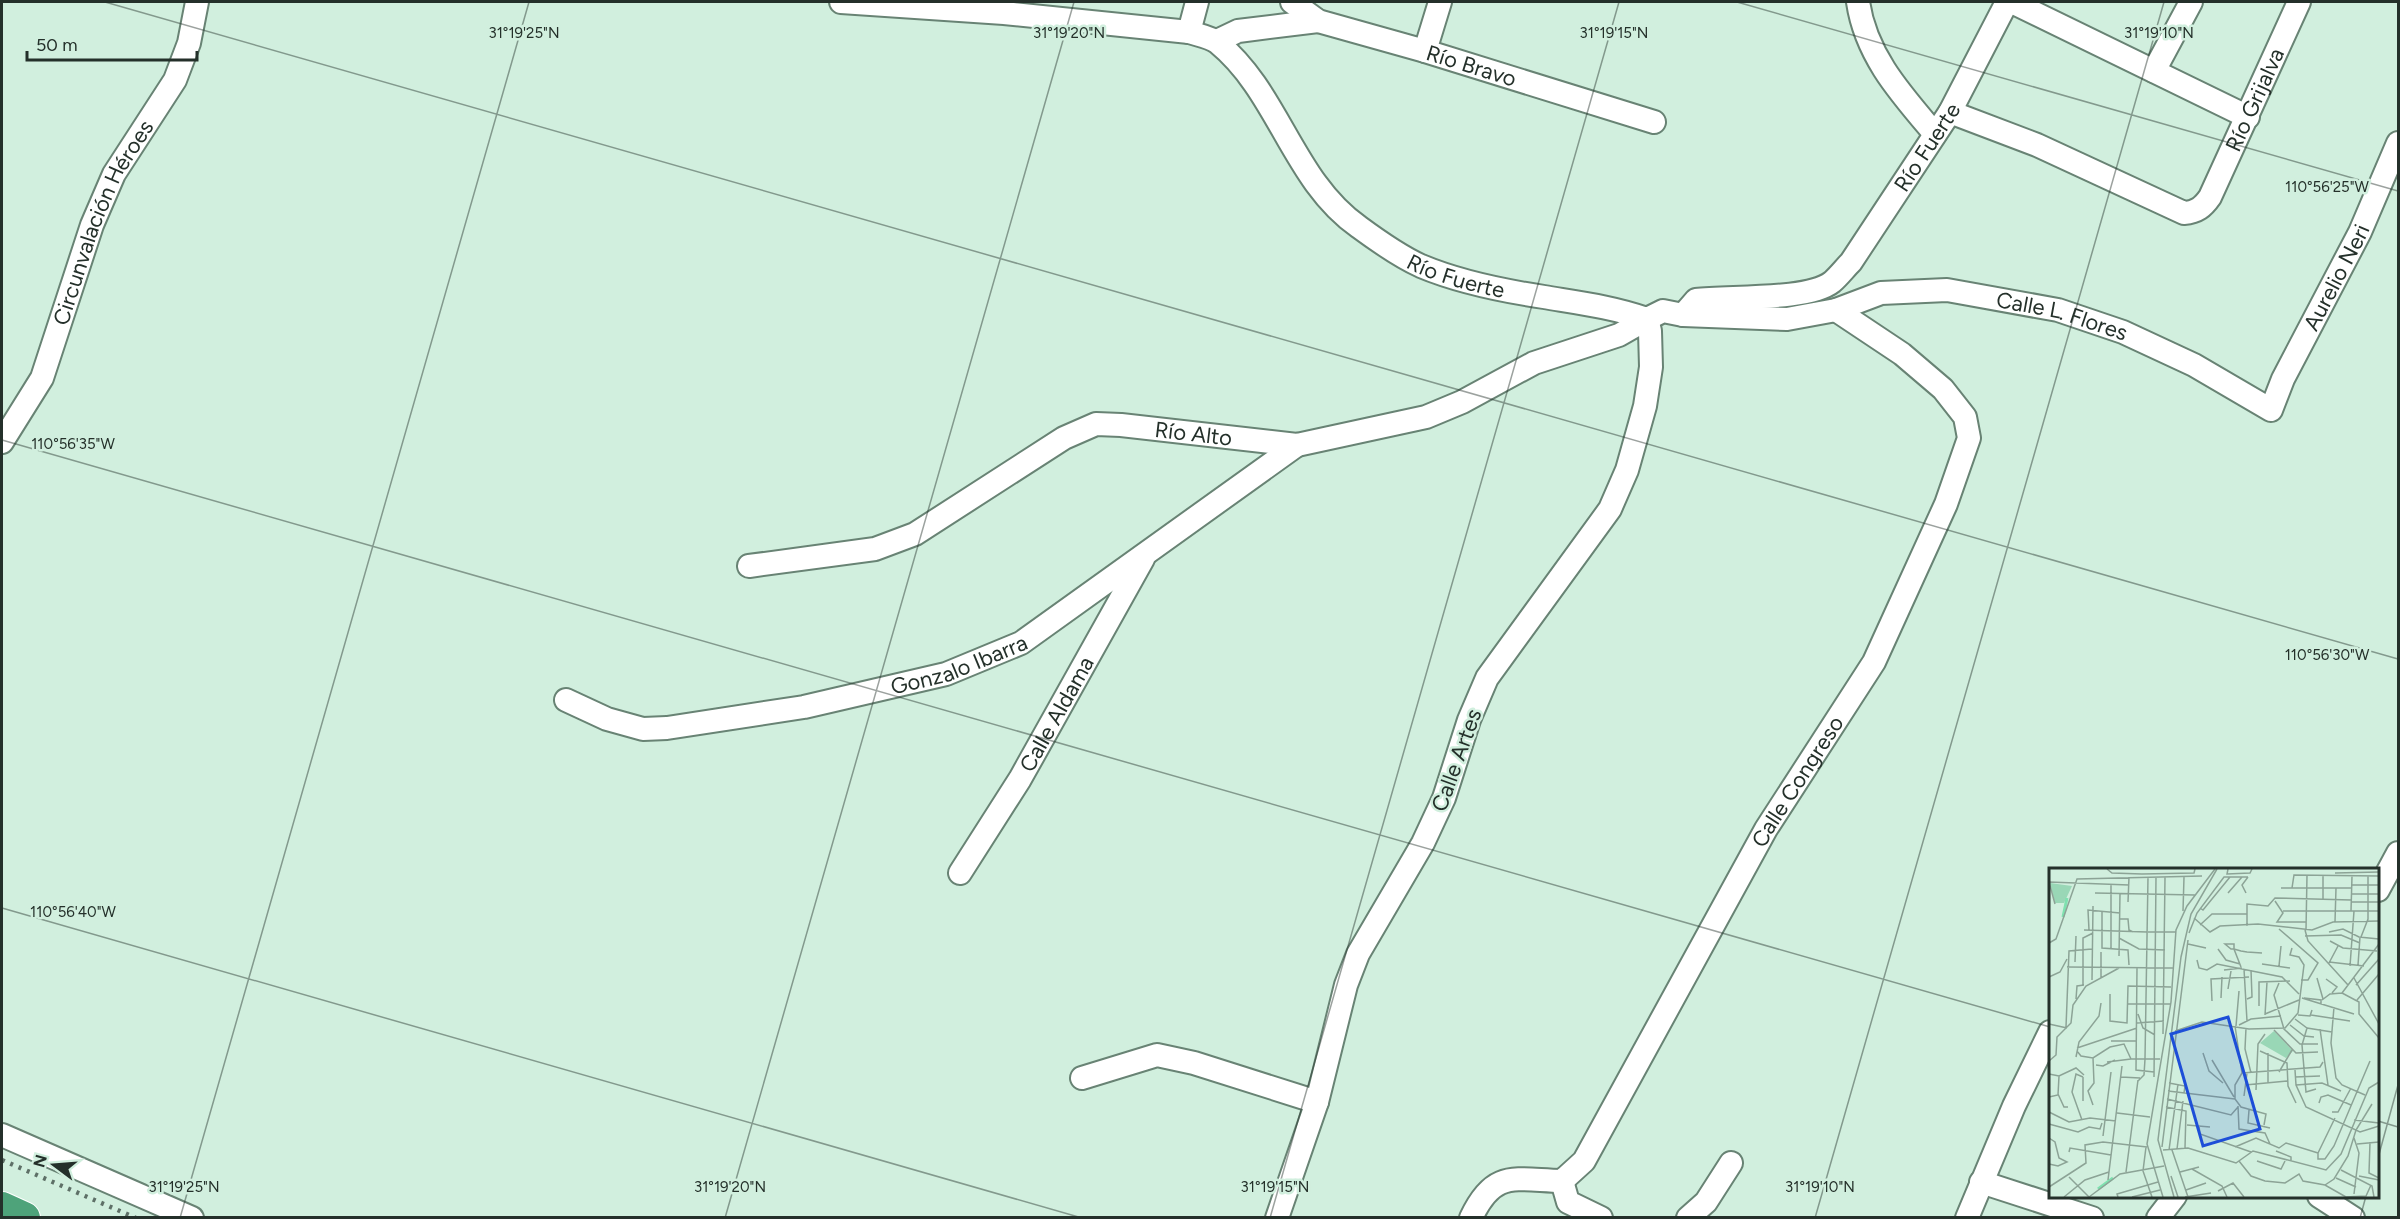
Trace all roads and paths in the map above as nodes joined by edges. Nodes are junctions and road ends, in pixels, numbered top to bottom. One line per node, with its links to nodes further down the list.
1 (197, 2): 25 (street, Circunvalación Héroes)
2 (841, 2): 12 (street, Río Fuerte)
3 (1197, 2): 12 (street)
4 (1292, 2): 11 (street, Río Bravo)
5 (1440, 2): 14 (street)
6 (1858, 2): 19 (street)
7 (2007, 2): 16 (street, Río Fuerte)
8 (2012, 2): 15 (street)
9 (2191, 2): 15 (street)
10 (2299, 2): 17 (street, Río Grijalva)
11 (1318, 21): 13 (street); 14 (street, Río Bravo)
12 (1189, 32): 13 (street, Río Fuerte)
13 (1217, 41): 23 (street, Río Fuerte)
14 (1425, 51): 18 (street, Río Bravo)
15 (2154, 71): 17 (street)
16 (1950, 112): 17 (street, Río Grijalva); 19 (street, Río Fuerte)
17 (2248, 117)
18 (1654, 122)
19 (1935, 134): 22 (street, Río Fuerte)
20 (2398, 143): 24 (street, Aurelio Neri)
21 (1836, 310): 22 (street, Calle L. Flores); 24 (street, Calle L. Flores); 38 (street, Calle Congreso)
22 (1683, 315): 23 (street, Río Fuerte)
23 (1647, 319): 26 (street, Río Alto); 35 (street, Calle Artes)
24 (2271, 410)
25 (2, 442)
26 (1297, 445): 27 (street, Gonzalo Ibarra); 28 (street, Río Alto)
27 (1146, 552): 29 (street, Gonzalo Ibarra); 31 (street, Calle Aldama)
28 (750, 566)
29 (566, 700)
30 (2398, 853): 32 (street)
31 (960, 873)
32 (2379, 889)
33 (2049, 1034): 39 (street)
34 (1082, 1078): 35 (street)
35 (1317, 1102): 44 (street, Calle Artes)
36 (2, 1135): 43 (street)
37 (1731, 1163): 47 (street)
38 (1562, 1181): 45 (street); 46 (street)
39 (1981, 1182): 48 (street); 49 (street)
40 (2321, 1198): 50 (street)
41 (2, 1208): 42 (highway)
42 (24, 1218)
43 (192, 1218)
44 (1277, 1218)
45 (1471, 1218)
46 (1601, 1218)
47 (1688, 1218)
48 (1967, 1218)
49 (2092, 1218)
50 (2353, 1218)

